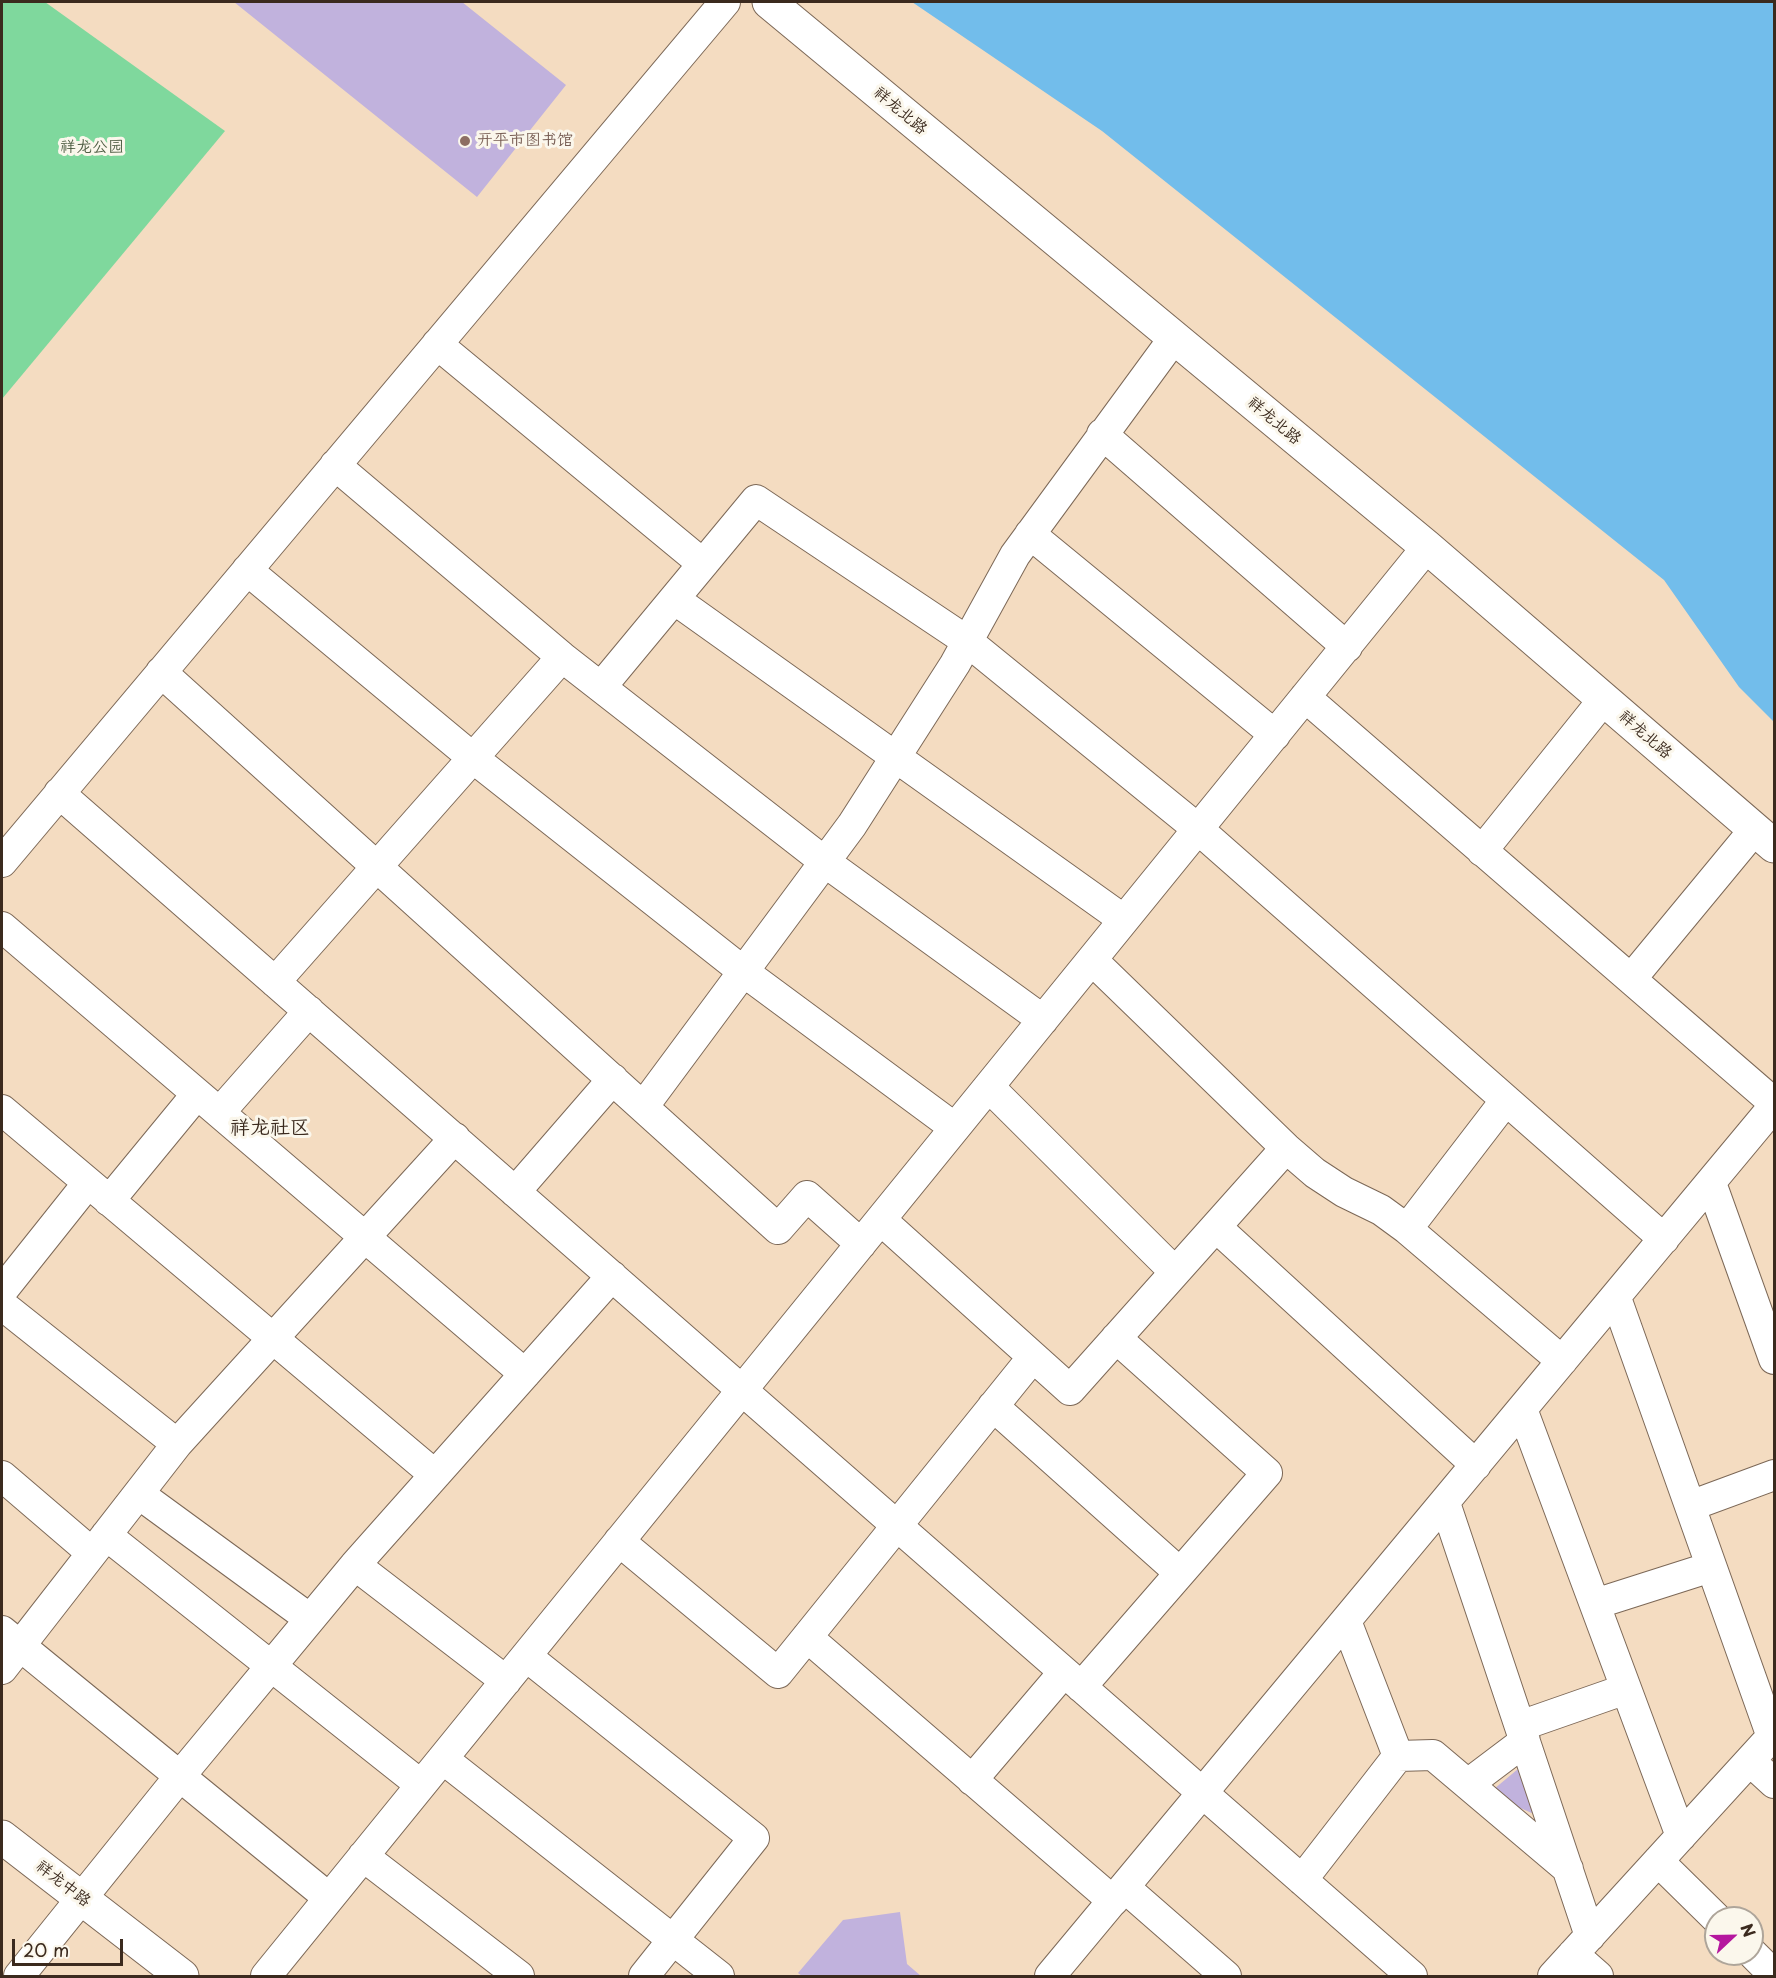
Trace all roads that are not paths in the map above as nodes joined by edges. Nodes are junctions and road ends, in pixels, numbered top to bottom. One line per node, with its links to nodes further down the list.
1 (725, 2): 4 (street)
2 (769, 2): 3 (street, 祥龙北路)
3 (1174, 338): 5 (street); 8 (street, 祥龙北路)
4 (437, 344): 6 (street); 9 (street)
5 (1102, 434): 7 (street); 13 (street)
6 (335, 465): 10 (street); 14 (street)
7 (1030, 534): 12 (street); 19 (street)
8 (1427, 547): 13 (street); 18 (street, 祥龙北路)
9 (703, 564): 11 (street); 12 (street)
10 (247, 570): 15 (street); 20 (street)
11 (674, 599): 16 (street); 21 (street)
12 (967, 641): 21 (street); 23 (street)
13 (1347, 647): 17 (street)
14 (562, 657): 16 (street); 20 (street)
15 (161, 672): 22 (street); 28 (street)
16 (601, 687): 27 (street)
17 (1305, 697): 19 (street); 25 (street)
18 (1604, 699): 24 (street, 祥龙北路); 25 (street)
19 (1275, 735): 23 (street)
20 (473, 758): 28 (street); 32 (street)
21 (896, 758): 27 (street); 29 (street)
22 (59, 793): 26 (street); 34 (street)
23 (1198, 829): 29 (street); 39 (street)
24 (1765, 838): 33 (street)
25 (1482, 850): 33 (street)
26 (2, 862)
27 (825, 862): 32 (street); 36 (street)
28 (377, 867): 34 (street); 37 (street)
29 (1124, 920): 31 (street)
30 (2, 927): 40 (street)
31 (1092, 960): 36 (street); 46 (street)
32 (744, 972): 42 (street); 44 (street)
33 (1632, 979): 41 (street)
34 (275, 982): 35 (street)
35 (309, 1011): 40 (street); 45 (street)
36 (1043, 1020): 38 (street)
37 (612, 1079): 42 (street); 49 (street)
38 (989, 1087): 44 (street); 56 (street)
39 (1506, 1100): 52 (street); 54 (street)
40 (208, 1103): 48 (street); 53 (street)
41 (1774, 1105): 47 (street)
42 (643, 1107): 55 (street)
43 (2, 1110): 48 (street)
44 (956, 1128): 50 (street)
45 (455, 1138): 49 (street); 53 (street)
46 (1286, 1148): 51 (street); 52 (street)
47 (1711, 1183): 54 (street); 64 (street)
48 (99, 1192): 58 (street); 62 (street)
49 (515, 1192): 57 (street)
50 (881, 1220): 55 (street); 63 (street)
51 (1216, 1227): 56 (street); 71 (street)
52 (1407, 1229): 65 (street)
53 (366, 1237): 62 (street); 66 (street)
54 (1664, 1239): 59 (street)
55 (861, 1244): 67 (street)
56 (1175, 1272): 61 (street)
57 (612, 1276): 66 (street); 67 (street)
58 (2, 1291)
59 (1616, 1298): 65 (street); 77 (street)
60 (2, 1305): 70 (street)
61 (1116, 1338): 63 (street); 83 (street)
62 (273, 1339): 70 (street); 72 (street)
63 (1033, 1357): 68 (street)
64 (1774, 1359)
65 (1562, 1361): 69 (street)
66 (525, 1374): 72 (street)
67 (742, 1390): 78 (street); 79 (street)
68 (993, 1406): 78 (street); 83 (street)
69 (1522, 1409): 71 (street); 84 (street)
70 (177, 1444): 75 (street)
71 (1476, 1465): 76 (street)
72 (435, 1475): 81 (street)
73 (1774, 1475): 77 (street)
74 (2, 1476): 80 (street)
75 (139, 1494): 80 (street); 85 (street)
76 (1444, 1503): 86 (street); 95 (street)
77 (1690, 1506): 82 (street)
78 (897, 1526): 87 (street); 92 (street)
79 (619, 1541): 87 (street); 89 (street)
80 (99, 1544): 88 (street); 90 (street)
81 (355, 1565): 85 (street); 93 (street)
82 (1711, 1567): 84 (street); 96 (street)
83 (1180, 1573): 92 (street)
84 (1595, 1604): 94 (street)
85 (310, 1619): 90 (street)
86 (1346, 1621): 97 (street); 105 (street)
87 (807, 1637): 101 (street)
88 (11, 1638): 91 (street); 100 (street)
89 (526, 1656): 93 (street); 116 (street)
90 (270, 1665): 100 (street); 104 (street)
91 (2, 1669)
92 (1073, 1679): 101 (street); 105 (street)
93 (506, 1681): 98 (street)
94 (1626, 1689): 95 (street); 107 (street)
95 (1522, 1734): 103 (street); 110 (street)
96 (1773, 1735): 99 (street)
97 (1398, 1756): 103 (street); 111 (street)
98 (443, 1759): 104 (street); 116 (street)
99 (1750, 1761): 102 (street); 107 (street)
100 (180, 1776): 113 (street); 114 (street)
101 (972, 1780): 112 (street)
102 (1774, 1783)
103 (1468, 1784): 110 (street)
104 (421, 1785): 108 (street)
105 (1203, 1794): 111 (street); 112 (street)
106 (2, 1836): 113 (street, 祥龙中路)
107 (1680, 1836): 109 (street)
108 (363, 1856): 114 (street); 121 (street)
109 (1658, 1861): 115 (street); 117 (street)
110 (1568, 1869): 117 (street)
111 (1302, 1880): 126 (street)
112 (1118, 1894): 124 (street); 125 (street)
113 (80, 1898): 118 (street); 119 (street, 祥龙中路)
114 (329, 1898): 120 (street)
115 (1704, 1906)
116 (673, 1940): 122 (street); 123 (street)
117 (1582, 1945): 127 (street); 128 (street)
118 (19, 1977)
119 (182, 1977)
120 (266, 1977)
121 (519, 1977)
122 (644, 1977)
123 (719, 1977)
124 (1050, 1977)
125 (1226, 1977)
126 (1412, 1977)
127 (1553, 1977)
128 (1598, 1977)

